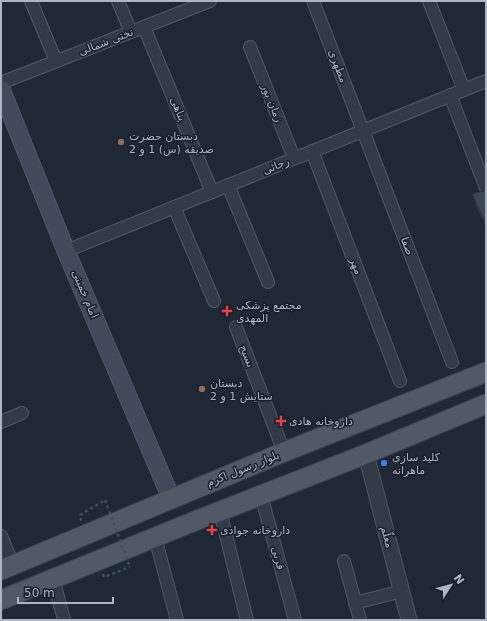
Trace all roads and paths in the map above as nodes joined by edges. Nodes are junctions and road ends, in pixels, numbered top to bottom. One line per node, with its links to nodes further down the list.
1 (31, 1): 9 (street)
2 (118, 1): 7 (street)
3 (210, 1): 6 (street, تختی شمالی)
4 (313, 1): 15 (street, مطهری)
5 (429, 1): 13 (street)
6 (144, 27): 7 (street, تختی شمالی); 20 (street, پناهی)
7 (131, 32): 9 (street, تختی شمالی)
8 (250, 47): 17 (street, زمان پور)
9 (56, 61): 11 (street, تختی شمالی)
10 (486, 81): 13 (street, رجائی)
11 (1, 83)
12 (1, 89): 22 (main road, امام خمینی)
13 (464, 90): 14 (street, رجائی)
14 (450, 95): 15 (street, رجائی); 19 (street)
15 (363, 131): 16 (street, رجائی); 26 (street, صفا)
16 (312, 151): 17 (street, رجائی); 28 (street, مهر)
17 (294, 158): 18 (street, رجائی)
18 (228, 185): 20 (street, رجائی); 23 (street)
19 (486, 188)
20 (212, 192): 21 (street, رجائی)
21 (174, 207): 22 (street, رجائی); 24 (street)
22 (66, 251): 36 (main road, امام خمینی)
23 (268, 282)
24 (214, 301)
25 (236, 327): 33 (street, بسیج)
26 (452, 362)
27 (486, 372): 29 (main road, بلوار رسول اکرم)
28 (400, 382)
29 (458, 383): 30 (main road); 33 (main road, بلوار رسول اکرم)
30 (480, 406): 34 (main road)
31 (22, 413): 32 (street)
32 (1, 422)
33 (284, 452): 36 (main road, بلوار رسول اکرم)
34 (366, 454): 35 (main road); 45 (street, معلّم)
35 (261, 495): 37 (main road); 51 (street, قرنی)
36 (171, 498): 42 (main road, بلوار رسول اکرم)
37 (220, 511): 40 (main road); 50 (street)
38 (80, 515): 44 (path, bridge)
39 (1, 536): 42 (street)
40 (155, 537): 43 (main road); 49 (street)
41 (344, 561): 47 (street)
42 (7, 568)
43 (53, 578): 46 (main road); 48 (street)
44 (104, 578)
45 (402, 592): 47 (street); 53 (street, معلّم)
46 (1, 600)
47 (355, 603): 52 (street)
48 (64, 620)
49 (177, 620)
50 (247, 620)
51 (295, 620)
52 (360, 620)
53 (409, 620)

